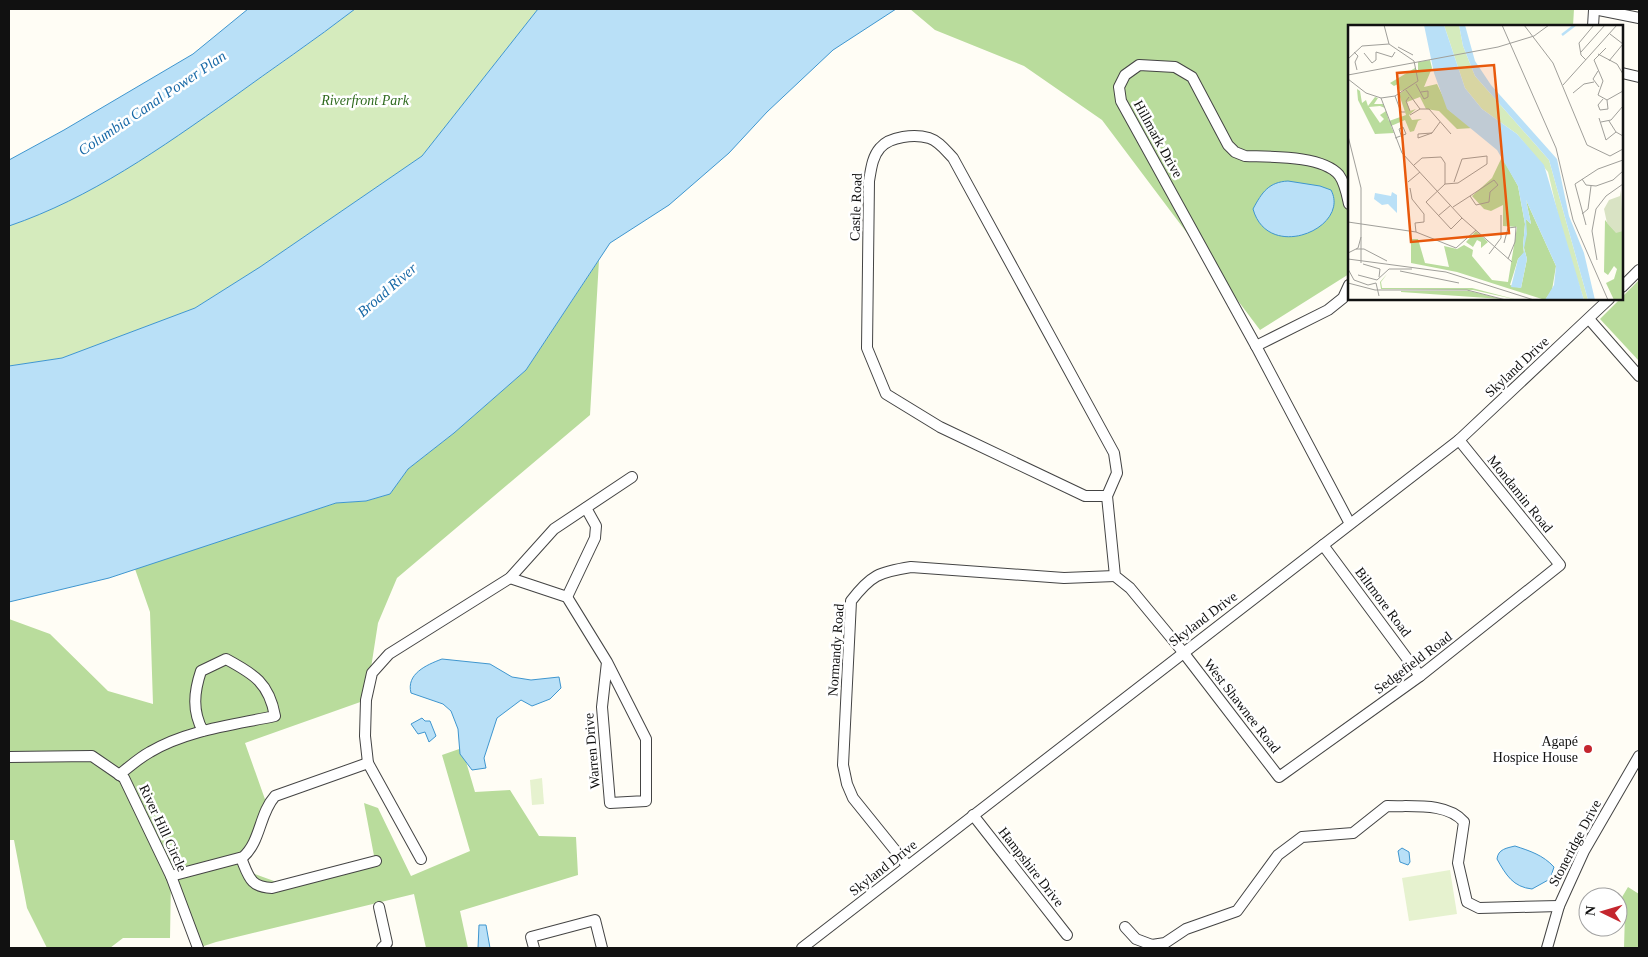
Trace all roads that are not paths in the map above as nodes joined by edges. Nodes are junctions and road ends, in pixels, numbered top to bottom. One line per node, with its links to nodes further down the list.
1 (1594, 9): 2 (street); 3 (street)
2 (1639, 18)
3 (1593, 25)
4 (1623, 73): 5 (street)
5 (1639, 77)
6 (1348, 199): 12 (street, Hillmark Drive)
7 (1639, 270): 8 (street)
8 (1623, 286)
9 (1348, 287): 12 (street)
10 (1608, 300): 11 (street, Skyland Drive)
11 (1589, 319): 13 (street); 14 (street, Skyland Drive)
12 (1256, 346): 18 (street, Hillmark Drive)
13 (1639, 376)
14 (1459, 440): 18 (street, Skyland Drive); 20 (street, Mondamin Road)
15 (632, 476): 17 (street)
16 (1107, 496): 16 (street, Castle Road); 21 (street, Castle Road)
17 (586, 508): 22 (street); 23 (street)
18 (1349, 522): 19 (street, Skyland Drive)
19 (1323, 545): 24 (street, Skyland Drive); 26 (street, Biltmore Road)
20 (1560, 565): 26 (street, Sedgefield Road)
21 (1114, 576): 24 (street); 37 (street, Normandy Road)
22 (510, 578): 23 (street); 30 (street)
23 (567, 597): 25 (street, Warren Drive)
24 (1183, 652): 32 (street, West Shawnee Road); 33 (street, Skyland Drive)
25 (607, 662): 25 (street, Warren Drive)
26 (1420, 676): 32 (street, Sedgefield Road)
27 (203, 731): 27 (street); 31 (street)
28 (1639, 756): 39 (street, Stoneridge Drive)
29 (9, 757): 31 (street, River Hill Circle)
30 (368, 763): 34 (street); 35 (street)
31 (119, 774): 38 (street, River Hill Circle)
32 (1279, 777)
33 (973, 815): 37 (street, Skyland Drive); 42 (street, Hampshire Drive)
34 (241, 858): 36 (street); 38 (street)
35 (421, 859)
36 (376, 861)
37 (907, 865): 47 (street, Skyland Drive)
38 (171, 876): 43 (street, River Hill Circle)
39 (1559, 906): 41 (street); 48 (street, Stoneridge Drive)
40 (379, 908): 44 (street)
41 (1125, 927)
42 (1067, 936)
43 (198, 948)
44 (382, 948)
45 (534, 948): 46 (street)
46 (602, 948)
47 (802, 948)
48 (1547, 948)

